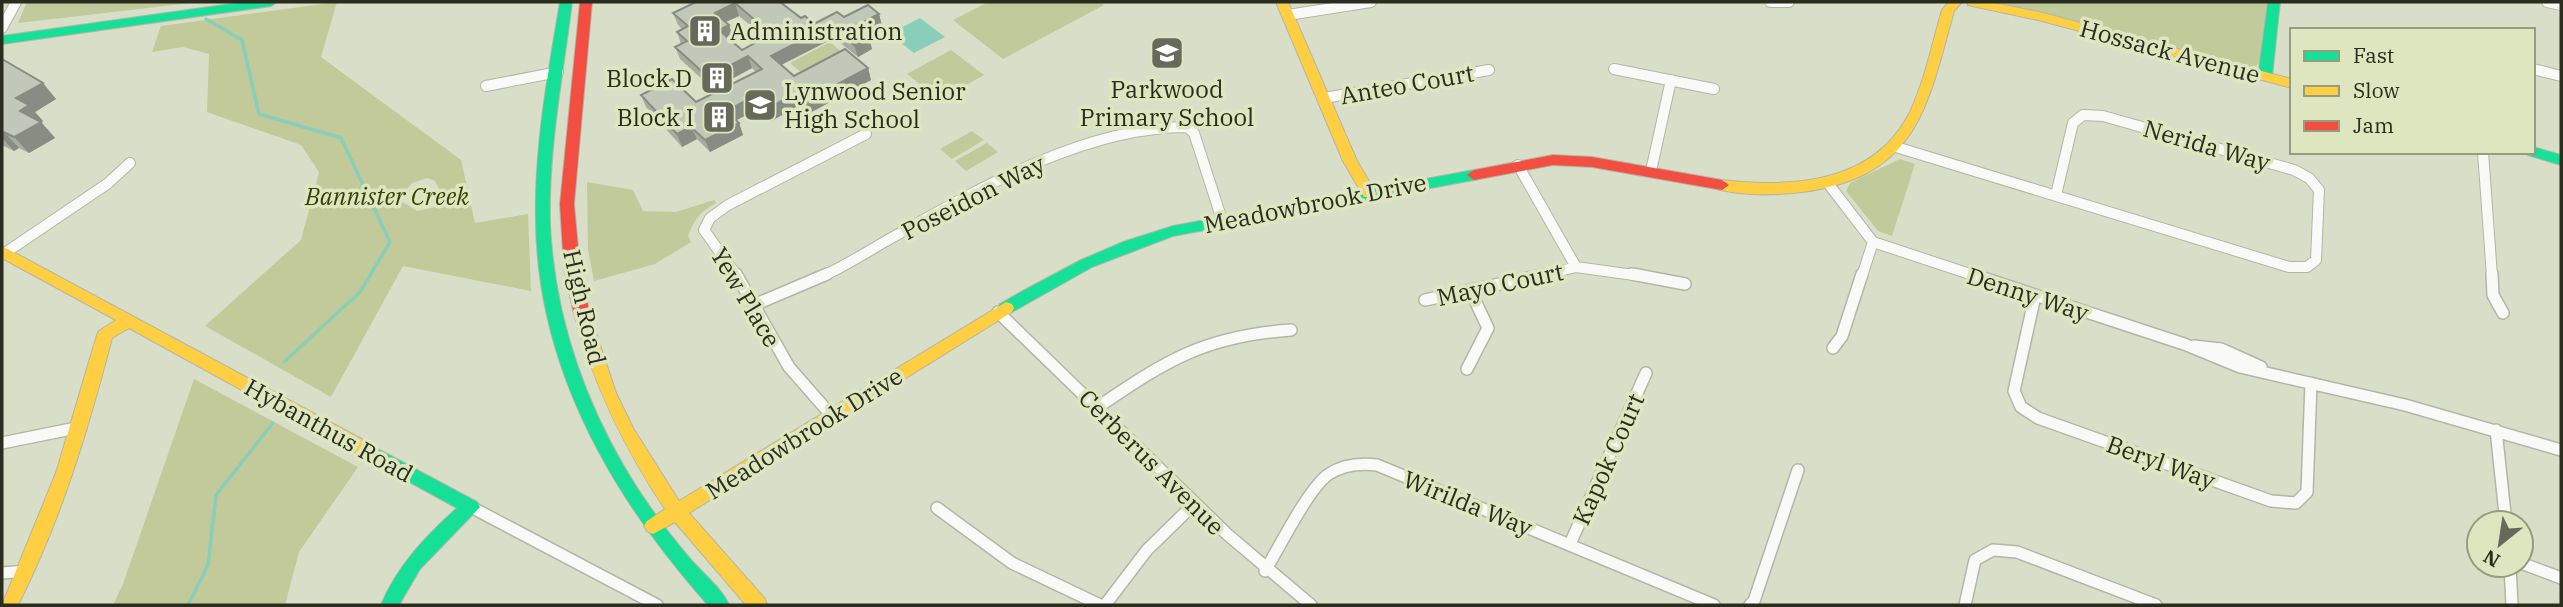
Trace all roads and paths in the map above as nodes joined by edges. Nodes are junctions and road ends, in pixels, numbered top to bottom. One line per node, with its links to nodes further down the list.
1 (16, 2): 17 (street)
2 (228, 2): 18 (street)
3 (271, 2): 19 (street)
4 (566, 2): 23 (street, High Road)
5 (586, 2): 72 (street, High Road)
6 (1371, 2): 16 (street)
7 (1770, 2): 8 (street)
8 (1789, 2)
9 (1973, 2): 15 (street, Hossack Avenue)
10 (1990, 2): 15 (street, Hossack Avenue)
11 (2274, 2): 25 (street)
12 (2547, 2): 14 (street)
13 (1950, 5): 32 (street, Meadowbrook Drive)
14 (2561, 5)
15 (2007, 8): 25 (street, Hossack Avenue)
16 (1285, 9): 30 (street)
17 (2, 28)
18 (2, 34)
19 (2, 40)
20 (1614, 69): 26 (street)
21 (1489, 70): 30 (street, Anteo Court)
22 (2535, 70): 24 (street)
23 (558, 72): 28 (street); 73 (street, High Road)
24 (2561, 76)
25 (2265, 77): 27 (street, Hossack Avenue)
26 (1671, 80): 29 (street); 40 (street)
27 (2290, 83)
28 (486, 86)
29 (1714, 89)
30 (1324, 98): 42 (street)
31 (866, 134): 52 (street, Yew Place)
32 (1896, 146): 41 (street, Meadowbrook Drive); 43 (street, Nerida Way)
33 (2535, 149): 36 (street)
34 (2535, 150): 37 (street)
35 (2483, 154): 54 (street)
36 (2561, 154)
37 (2561, 160)
38 (131, 163): 46 (street)
39 (1518, 165): 40 (street, Meadowbrook Drive); 42 (street, Meadowbrook Drive); 47 (street, Mayo Court)
40 (1651, 171): 41 (street, Meadowbrook Drive)
41 (1827, 182): 45 (street)
42 (1365, 194): 44 (street, Meadowbrook Drive)
43 (2056, 195): 43 (street, Nerida Way)
44 (1222, 220): 52 (street, Poseidon Way); 53 (street, Meadowbrook Drive)
45 (1873, 242): 50 (street, Denny Way); 57 (street)
46 (3, 252): 55 (street, Hybanthus Road)
47 (1576, 267): 48 (street, Mayo Court); 49 (street, Mayo Court)
48 (1685, 284)
49 (1471, 292): 51 (street, Mayo Court); 58 (street)
50 (2035, 296): 60 (street, Denny Way); 60 (street, Beryl Way)
51 (1425, 300)
52 (754, 305): 62 (street, Yew Place)
53 (998, 312): 61 (street, Cerberus Avenue); 62 (street, Meadowbrook Drive)
54 (2503, 313)
55 (133, 324): 63 (street); 69 (street, Hybanthus Road)
56 (1291, 330): 61 (street)
57 (1833, 348)
58 (1467, 369)
59 (1646, 373): 74 (street, Kapok Court)
60 (2311, 383): 64 (street, Denny Way)
61 (1098, 407): 68 (street, Cerberus Avenue)
62 (831, 415): 72 (street, Meadowbrook Drive)
63 (81, 427): 65 (street); 76 (street)
64 (2496, 430): 66 (street, Denny Way); 71 (street)
65 (2, 443)
66 (2561, 450)
67 (1798, 470): 89 (street)
68 (1193, 505): 77 (street, Cerberus Avenue); 86 (street)
69 (471, 507): 82 (street); 83 (street, Hybanthus Road)
70 (937, 508): 86 (street)
71 (2504, 509)
72 (677, 512): 73 (street, Meadowbrook Drive); 85 (street, High Road)
73 (653, 526): 84 (street, High Road)
74 (1570, 544): 77 (street, Wirilda Way); 88 (street, Wirilda Way)
75 (2535, 568): 79 (street)
76 (27, 570): 78 (street); 81 (street)
77 (1265, 571): 87 (street, Cerberus Avenue)
78 (2, 573)
79 (2561, 578)
80 (2511, 579): 92 (street)
81 (9, 605)
82 (390, 605)
83 (657, 605)
84 (720, 605)
85 (758, 605)
86 (1103, 605)
87 (1311, 605)
88 (1714, 605)
89 (1750, 605)
90 (1965, 605): 91 (street)
91 (2155, 605)
92 (2512, 605)

